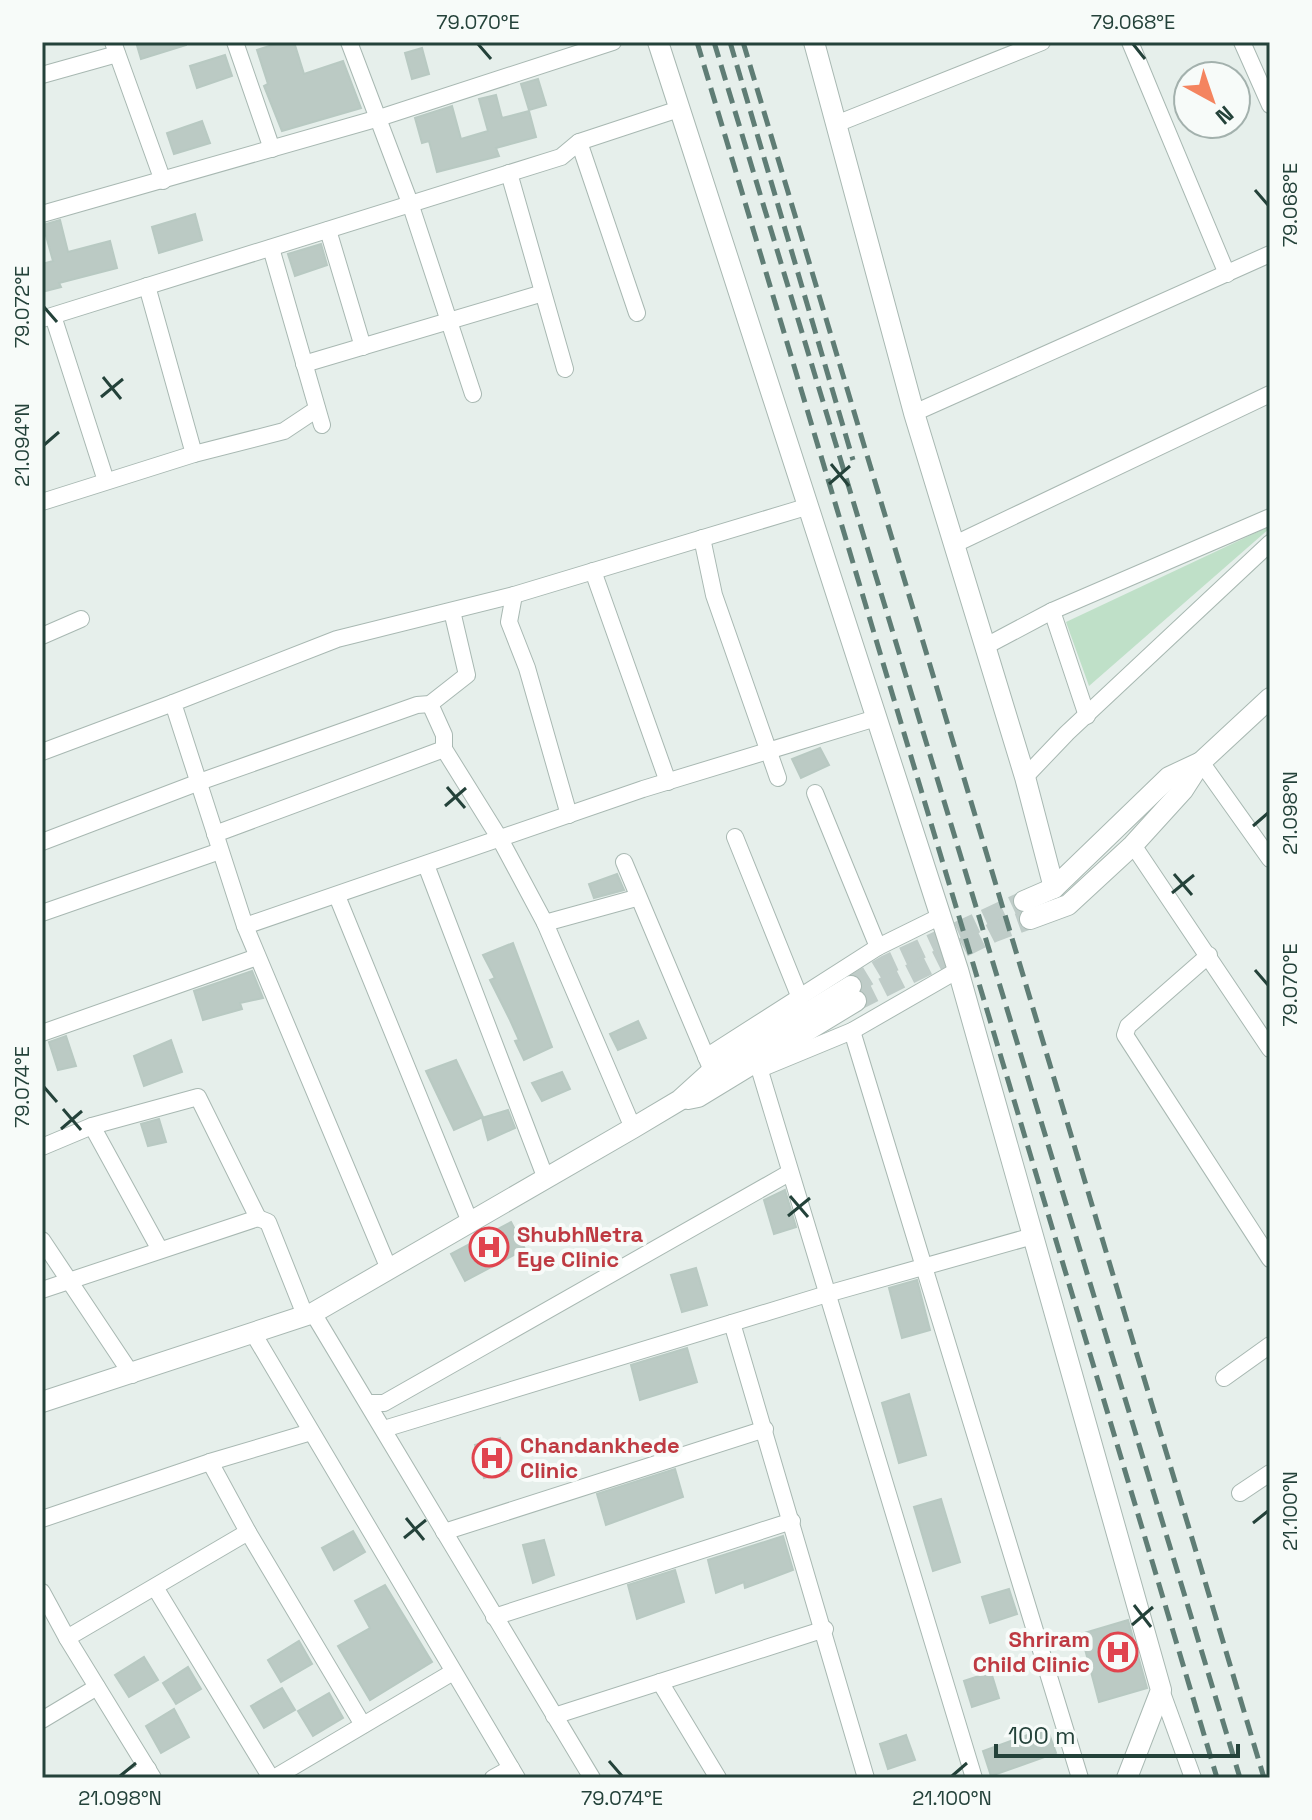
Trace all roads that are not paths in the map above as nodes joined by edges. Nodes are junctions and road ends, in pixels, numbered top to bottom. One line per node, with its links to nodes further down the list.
1 (235, 42): 16 (street)
2 (349, 42): 13 (street)
3 (613, 42): 13 (street)
4 (658, 42): 12 (street)
5 (814, 42): 14 (street)
6 (1042, 42): 14 (street)
7 (1130, 42): 24 (street)
8 (1242, 42): 11 (street)
9 (115, 48): 10 (street); 18 (street)
10 (42, 75)
11 (1270, 105)
12 (679, 109): 15 (street); 39 (street)
13 (379, 118): 16 (street); 19 (street)
14 (836, 124): 35 (street)
15 (579, 142): 17 (street); 27 (street)
16 (272, 149): 18 (street)
17 (509, 173): 19 (street); 26 (street)
18 (163, 181): 20 (street)
19 (410, 203): 21 (street); 29 (street)
20 (42, 214)
21 (328, 230): 22 (street); 30 (street)
22 (271, 248): 25 (street); 31 (street)
23 (1270, 254): 24 (street)
24 (1227, 274): 35 (street)
25 (147, 286): 28 (street); 36 (street)
26 (543, 293): 29 (street); 32 (street)
27 (637, 313)
28 (47, 317): 37 (street)
29 (451, 321): 30 (street); 33 (street)
30 (363, 347): 31 (street)
31 (304, 364): 36 (street)
32 (565, 369)
33 (473, 394)
34 (1270, 394): 43 (street)
35 (914, 413): 43 (street)
36 (194, 454): 37 (street)
37 (106, 481): 38 (street)
38 (42, 502)
39 (806, 507): 41 (street); 55 (street)
40 (1270, 517): 47 (street)
41 (702, 538): 44 (street); 57 (street)
42 (1270, 543): 54 (street)
43 (953, 545): 50 (street)
44 (593, 571): 45 (street); 62 (street)
45 (514, 595): 46 (street); 65 (street)
46 (452, 611): 52 (street); 53 (street)
47 (1052, 611): 50 (street); 54 (street)
48 (81, 619): 49 (street)
49 (43, 632)
50 (986, 646): 60 (street)
51 (1270, 698): 59 (street)
52 (173, 703): 58 (street); 63 (street)
53 (430, 704): 56 (street); 63 (street)
54 (1087, 716): 60 (street)
55 (876, 718): 57 (street); 79 (street)
56 (444, 749): 66 (street); 68 (street)
57 (770, 751): 61 (street); 62 (street)
58 (42, 752)
59 (1201, 762): 70 (street); 72 (street); 75 (street)
60 (1025, 777): 75 (street)
61 (778, 778)
62 (668, 782): 65 (street)
63 (198, 783): 66 (street); 69 (street)
64 (815, 793): 82 (street)
65 (569, 815): 68 (street)
66 (215, 834): 71 (street)
67 (735, 837): 87 (street)
68 (500, 839): 74 (street); 80 (street)
69 (42, 842)
70 (1133, 845): 75 (street); 83 (street)
71 (220, 851): 78 (street); 81 (street)
72 (1270, 859)
73 (624, 862): 77 (street)
74 (426, 865): 76 (street); 98 (street)
75 (1054, 888)
76 (337, 896): 81 (street); 100 (street)
77 (636, 898): 80 (street); 91 (street)
78 (42, 913)
79 (941, 916): 82 (street); 85 (street)
80 (545, 923): 95 (street)
81 (245, 926): 84 (street)
82 (878, 947): 87 (street)
83 (1209, 955): 90 (street); 104 (street)
84 (257, 957): 89 (street); 105 (street)
85 (958, 970): 88 (street); 101 (street)
86 (854, 993): 92 (street)
87 (800, 998): 91 (street)
88 (852, 1031): 92 (street); 106 (street)
89 (42, 1033)
90 (1270, 1049)
91 (709, 1064): 92 (street); 93 (street)
92 (749, 1064): 93 (street); 97 (street)
93 (680, 1100): 95 (street)
94 (92, 1126): 96 (street); 99 (street); 103 (street)
95 (633, 1128): 98 (street)
96 (42, 1147)
97 (789, 1173): 109 (street); 117 (street)
98 (546, 1179): 100 (street)
99 (258, 1218): 103 (street); 110 (street)
100 (470, 1222): 105 (street)
101 (1033, 1236): 106 (street); 136 (street)
102 (42, 1240): 107 (street)
103 (160, 1250): 107 (street)
104 (1270, 1259)
105 (389, 1269): 110 (street)
106 (924, 1270): 109 (street); 149 (street)
107 (70, 1281): 108 (street); 114 (street)
108 (42, 1290)
109 (827, 1294): 111 (street); 148 (street)
110 (309, 1314): 112 (street); 117 (street)
111 (732, 1323): 118 (street); 119 (street)
112 (253, 1333): 114 (street); 120 (street)
113 (1270, 1345): 115 (street)
114 (132, 1375): 116 (street)
115 (1224, 1378)
116 (42, 1402)
117 (369, 1403): 118 (street)
118 (384, 1429): 127 (street)
119 (765, 1429): 125 (street); 127 (street)
120 (311, 1432): 121 (street); 133 (street)
121 (210, 1462): 124 (street); 126 (street)
122 (1270, 1473): 123 (street)
123 (1240, 1493)
124 (42, 1519)
125 (792, 1521): 130 (street); 131 (street)
126 (248, 1532): 128 (street); 139 (street)
127 (444, 1532): 130 (street)
128 (156, 1589): 132 (street); 143 (street)
129 (43, 1597): 132 (street)
130 (494, 1617): 137 (street)
131 (825, 1629): 134 (street); 147 (street)
132 (67, 1638): 135 (street)
133 (453, 1672): 139 (street); 140 (street)
134 (660, 1682): 137 (street); 146 (street)
135 (97, 1687): 138 (street); 141 (street)
136 (1161, 1690): 150 (street); 151 (street)
137 (554, 1716): 145 (street)
138 (42, 1720)
139 (363, 1725): 143 (street)
140 (514, 1773): 144 (street)
141 (151, 1774): 142 (street)
142 (132, 1778)
143 (273, 1778)
144 (493, 1778)
145 (592, 1778)
146 (718, 1778)
147 (866, 1778)
148 (974, 1778)
149 (1080, 1778)
150 (1127, 1778)
151 (1193, 1778)

